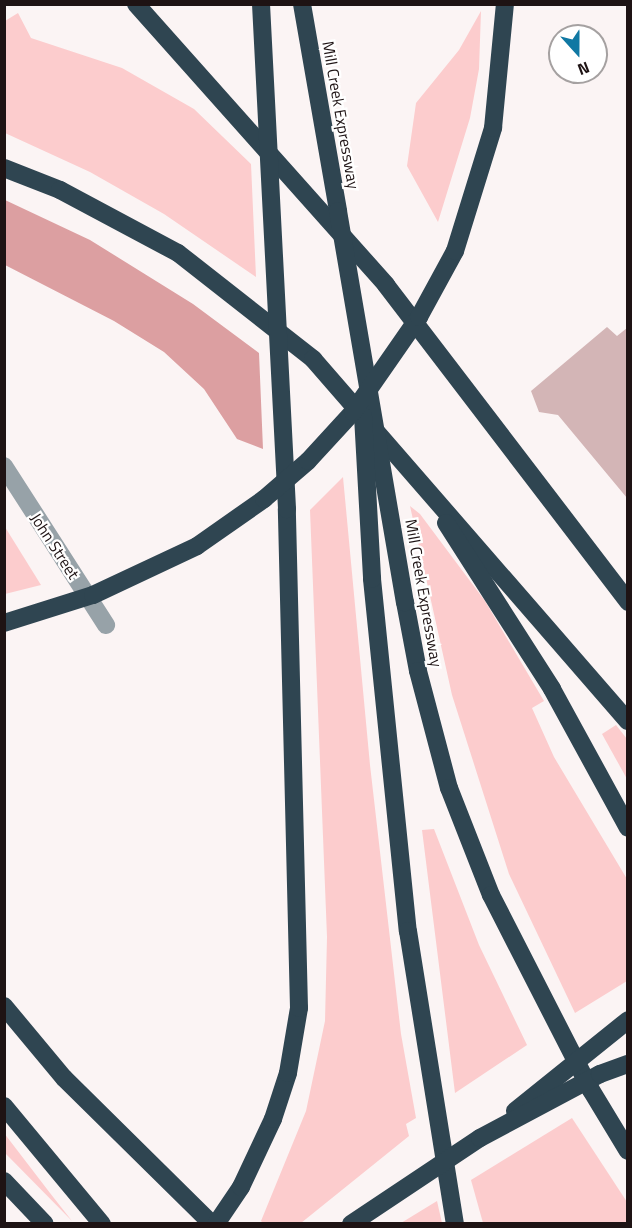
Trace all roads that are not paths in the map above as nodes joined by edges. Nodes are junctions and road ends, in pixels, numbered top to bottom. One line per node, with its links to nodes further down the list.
1 (136, 4): 9 (highway)
2 (261, 4): 25 (highway, bridge)
3 (303, 4): 6 (highway, Mill Creek Expressway, bridge)
4 (505, 4): 12 (highway, bridge)
5 (4, 168): 8 (highway)
6 (358, 334): 21 (highway, Mill Creek Expressway, bridge); 27 (highway, bridge)
7 (4, 466): 13 (street, John Street)
8 (418, 478): 14 (highway); 15 (highway)
9 (609, 573): 10 (highway); 11 (highway)
10 (627, 589)
11 (627, 602)
12 (4, 623)
13 (106, 625)
14 (627, 721)
15 (627, 828)
16 (4, 1006): 25 (highway)
17 (627, 1020): 20 (highway, bridge)
18 (627, 1064): 20 (highway, bridge)
19 (4, 1106): 24 (highway)
20 (480, 1138): 26 (highway, bridge)
21 (627, 1151)
22 (4, 1182): 23 (highway)
23 (45, 1224)
24 (102, 1224)
25 (214, 1224)
26 (351, 1224)
27 (455, 1224)

